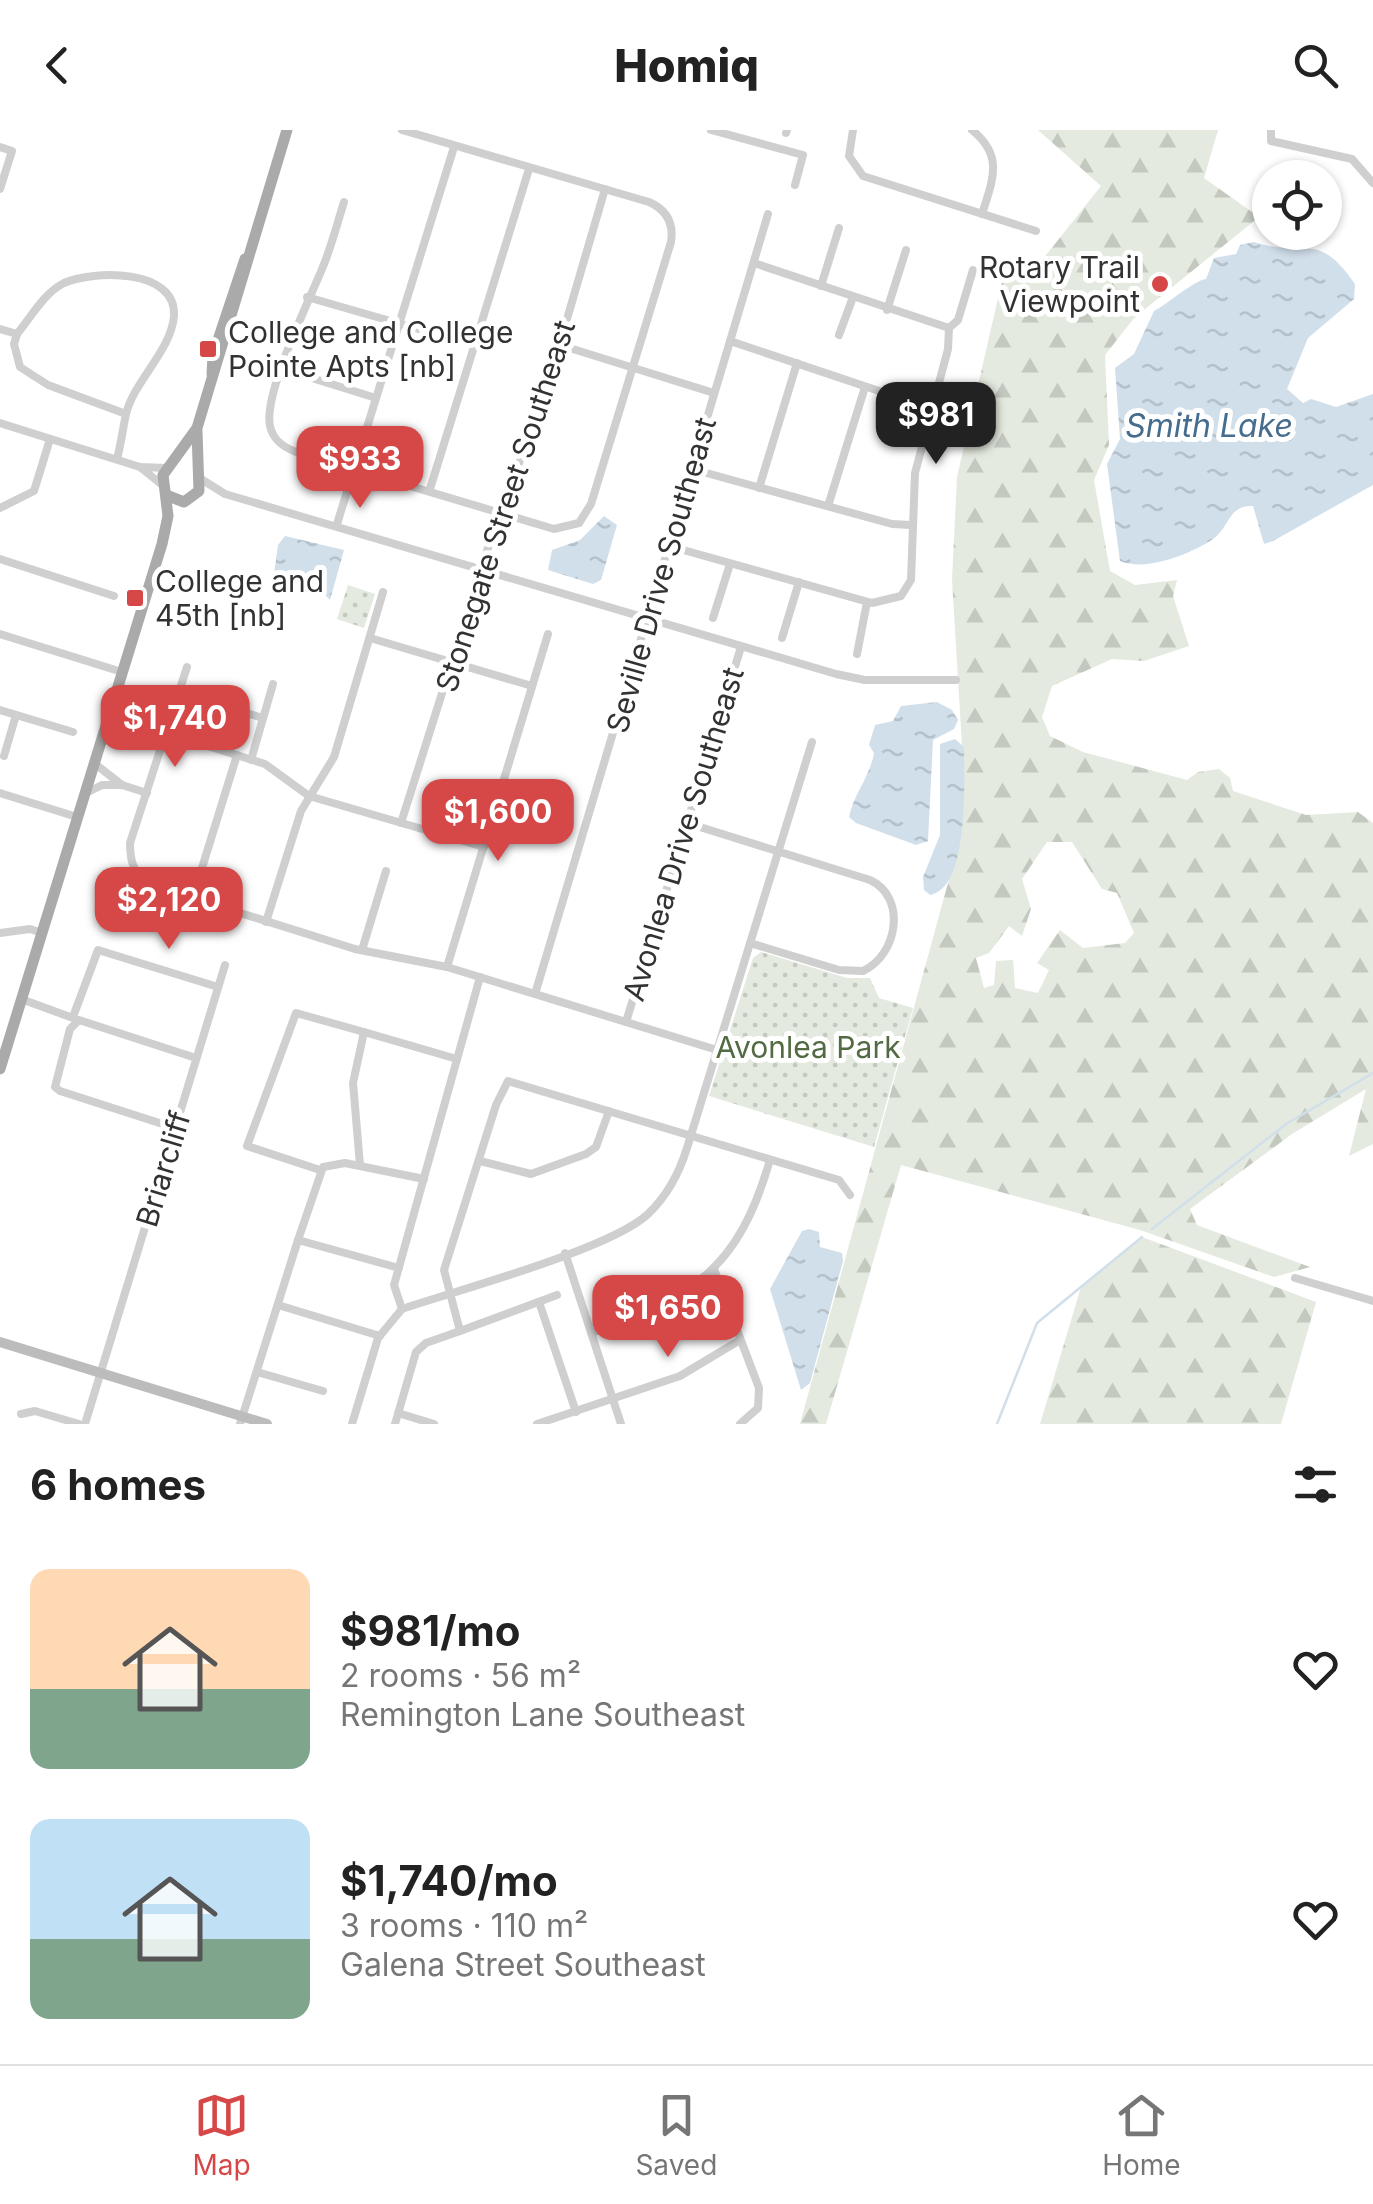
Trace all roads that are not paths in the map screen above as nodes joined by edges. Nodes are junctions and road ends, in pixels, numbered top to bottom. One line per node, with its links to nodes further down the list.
1 (287, 130): 44 (main road)
2 (402, 130): 7 (street)
3 (715, 130): 12 (street)
4 (853, 130): 17 (street)
5 (972, 130): 17 (street)
6 (1271, 130): 11 (street)
7 (454, 146): 9 (street); 27 (street)
8 (0, 147): 10 (street)
9 (529, 170): 14 (street); 33 (street)
10 (2, 177): 13 (street)
11 (1373, 183)
12 (795, 185)
13 (0, 189)
14 (605, 189): 34 (street, Stonegate Street Southeast); 36 (street)
15 (344, 202): 24 (street)
16 (768, 214): 21 (street, Seville Drive Southeast)
17 (982, 214): 19 (street)
18 (838, 228): 23 (street)
19 (1036, 230)
20 (906, 250): 26 (street)
21 (754, 264): 23 (street); 32 (street, Seville Drive Southeast)
22 (973, 270): 28 (street)
23 (821, 286): 25 (street)
24 (307, 297): 27 (street); 37 (street)
25 (853, 298): 26 (street); 31 (street)
26 (888, 310): 28 (street)
27 (398, 326): 33 (street); 40 (street)
28 (949, 328): 41 (street)
29 (0, 329): 30 (street)
30 (17, 334): 42 (street); 42 (street)
31 (839, 335)
32 (730, 342): 35 (street); 39 (street, Seville Drive Southeast)
33 (474, 345): 53 (street)
34 (560, 345): 36 (street); 60 (street, Stonegate Street Southeast)
35 (798, 363): 38 (street); 52 (street)
36 (635, 368): 39 (street); 60 (street)
37 (282, 369): 40 (street); 50 (street)
38 (865, 387): 41 (street); 58 (street)
39 (714, 392): 49 (street, Seville Drive Southeast)
40 (376, 398): 50 (street)
41 (930, 408): 62 (street)
42 (126, 414): 46 (street)
43 (0, 423): 45 (street)
44 (197, 428): 47 (main road); 51 (main road)
45 (50, 439): 46 (street); 59 (street)
46 (118, 460): 48 (street)
47 (171, 466): 48 (street); 51 (main road); 54 (main road)
48 (140, 467): 54 (street)
49 (692, 468): 52 (street); 64 (street, Seville Drive Southeast)
50 (354, 469): 53 (street); 61 (street)
51 (199, 475): 55 (street); 56 (main road)
52 (759, 488): 58 (street)
53 (430, 489): 60 (street)
54 (164, 490): 57 (main road); 63 (main road)
55 (225, 494): 56 (street); 61 (street)
56 (197, 495): 57 (main road)
57 (184, 502): 63 (main road)
58 (828, 506): 62 (street)
59 (0, 508)
60 (498, 513): 67 (street, Stonegate Street Southeast)
61 (338, 524): 67 (street)
62 (911, 525): 71 (street)
63 (162, 544): 82 (main road)
64 (668, 546): 66 (street); 72 (street, Seville Drive Southeast)
65 (0, 559): 70 (street)
66 (730, 564): 68 (street); 73 (street)
67 (483, 568): 72 (street); 80 (street, Stonegate Street Southeast)
68 (799, 582): 71 (street); 77 (street)
69 (383, 592): 76 (street)
70 (114, 596)
71 (867, 602): 79 (street)
72 (649, 618): 78 (street); 118 (street, Seville Drive Southeast)
73 (714, 618)
74 (0, 634): 82 (street)
75 (548, 634): 85 (street)
76 (370, 638): 80 (street); 101 (street)
77 (782, 638)
78 (740, 647): 83 (street); 103 (street, Avonlea Drive Southeast)
79 (857, 654)
80 (453, 663): 85 (street); 104 (street, Stonegate Street Southeast)
81 (187, 667): 86 (street)
82 (122, 672): 96 (main road)
83 (956, 680)
84 (273, 684): 89 (street)
85 (532, 686): 105 (street)
86 (179, 694): 89 (street); 91 (street)
87 (0, 710): 88 (street)
88 (16, 715): 90 (street); 93 (street)
89 (262, 718): 95 (street)
90 (73, 732)
91 (167, 734): 94 (street); 99 (street)
92 (812, 742): 106 (street)
93 (4, 756)
94 (237, 756): 95 (street); 108 (street)
95 (251, 760): 101 (street)
96 (94, 763): 97 (street); 100 (main road)
97 (122, 785): 99 (street); 100 (street)
98 (0, 793): 102 (street)
99 (147, 793): 108 (street)
100 (84, 794): 102 (main road)
101 (309, 796): 104 (street); 109 (street)
102 (77, 817): 110 (main road)
103 (687, 822): 106 (street); 121 (street, Avonlea Drive Southeast)
104 (401, 823): 105 (street)
105 (484, 848): 115 (street)
106 (778, 851): 112 (street); 112 (street)
107 (386, 871): 113 (street)
108 (193, 898): 109 (street)
109 (266, 922): 113 (street)
110 (42, 932): 111 (street); 119 (main road)
111 (0, 933)
112 (750, 943): 123 (street)
113 (358, 950): 115 (street)
114 (224, 965): 117 (street, Briarcliff)
115 (448, 967): 116 (street)
116 (480, 977): 118 (street); 125 (street)
117 (218, 988): 120 (street); 124 (street, Briarcliff)
118 (534, 994): 121 (street)
119 (21, 999): 120 (street); 126 (main road)
120 (75, 1019): 124 (street); 128 (street)
121 (626, 1022): 123 (street)
122 (364, 1032): 125 (street); 132 (street); 133 (street)
123 (717, 1050): 129 (street)
124 (196, 1058): 128 (street, Briarcliff)
125 (457, 1059): 134 (street)
126 (0, 1069)
127 (609, 1111): 129 (street); 131 (street); 131 (street)
128 (175, 1128): 153 (street, Briarcliff)
129 (691, 1134): 130 (street); 137 (street)
130 (770, 1160): 135 (street); 139 (street)
131 (480, 1161): 141 (street)
132 (360, 1165): 133 (street); 134 (street)
133 (320, 1170): 136 (street)
134 (424, 1179): 138 (street)
135 (850, 1195)
136 (298, 1240): 138 (street); 145 (street)
137 (564, 1253): 141 (street); 148 (street)
138 (399, 1268): 146 (street)
139 (714, 1269): 148 (street); 150 (street)
140 (1295, 1278): 144 (street)
141 (449, 1294): 146 (street); 147 (street)
142 (557, 1295): 143 (street)
143 (539, 1302): 147 (street); 156 (street)
144 (1373, 1302)
145 (278, 1305): 149 (street); 152 (street)
146 (402, 1310): 149 (street)
147 (460, 1331): 157 (street)
148 (591, 1334): 155 (street)
149 (380, 1336): 162 (street)
150 (740, 1340): 155 (street); 167 (street)
151 (0, 1342): 153 (street)
152 (256, 1372): 154 (street); 159 (street)
153 (101, 1373): 159 (street); 160 (street, Briarcliff)
154 (323, 1391)
155 (610, 1401): 156 (street); 166 (street)
156 (576, 1412): 165 (street)
157 (398, 1413): 163 (street); 164 (street)
158 (21, 1414): 160 (street)
159 (241, 1420): 161 (street)
160 (82, 1424)
161 (268, 1424)
162 (352, 1424)
163 (395, 1424)
164 (434, 1424)
165 (537, 1424)
166 (621, 1424)
167 (740, 1424)

